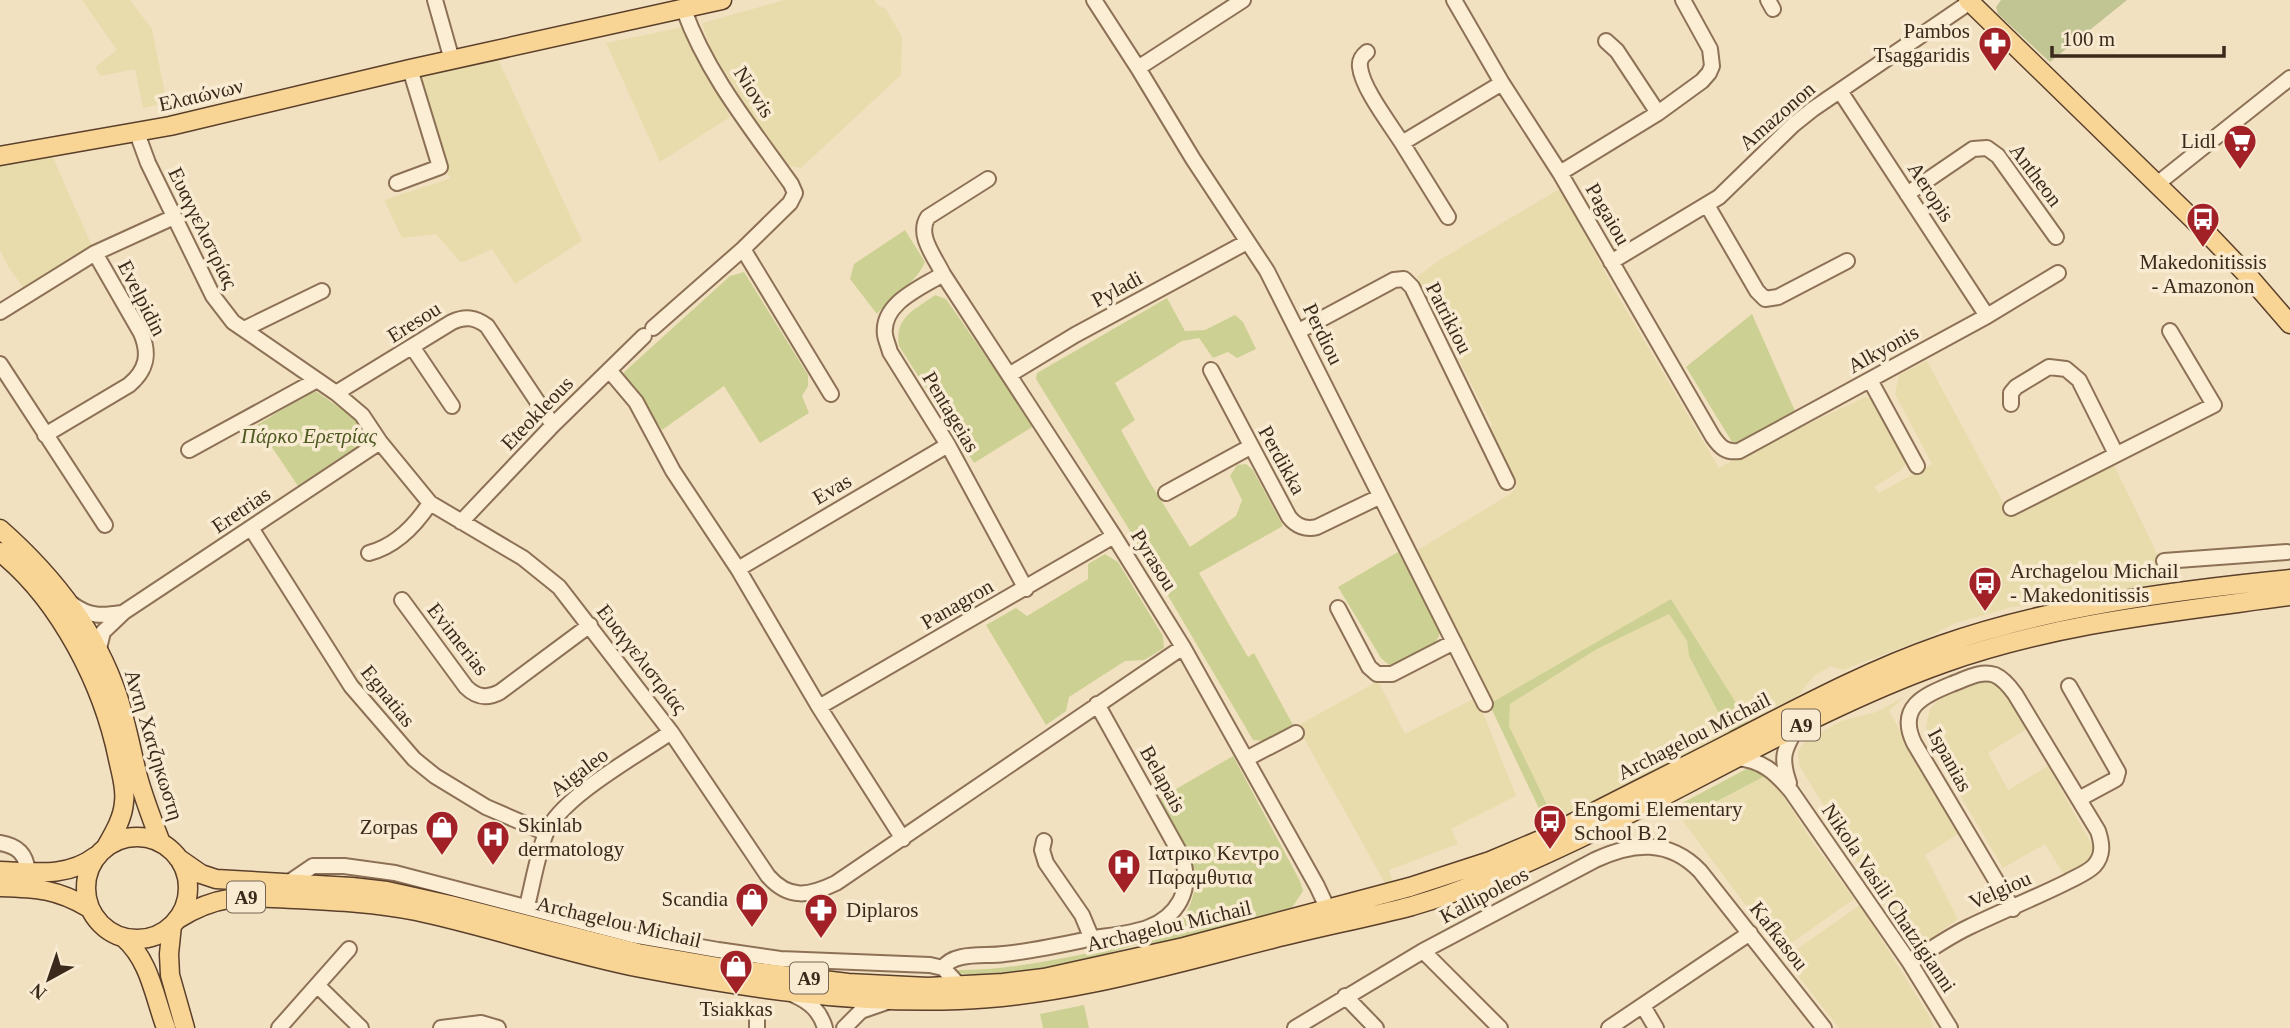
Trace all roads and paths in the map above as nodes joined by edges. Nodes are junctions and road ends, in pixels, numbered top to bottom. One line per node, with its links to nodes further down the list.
1 (435, 0): 12 (street)
2 (722, 0): 9 (main road, Ελαιώνων)
3 (1094, 0): 13 (street, Perdiou)
4 (1243, 0): 8 (street)
5 (1454, 0): 16 (street, Pagaiou)
6 (1683, 0): 18 (street)
7 (1969, 1): 17 (street, Amazonon); 25 (main road)
8 (1222, 5): 13 (street)
9 (684, 10): 12 (main road, Ελαιώνων); 26 (street, Niovis)
10 (1606, 41): 18 (street)
11 (1367, 52): 20 (street)
12 (452, 60): 14 (main road, Ελαιώνων)
13 (1138, 68): 32 (street, Perdiou)
14 (410, 69): 19 (main road, Ελαιώνων); 24 (street)
15 (2290, 78): 25 (street)
16 (1502, 83): 20 (street); 22 (street, Pagaiou)
17 (1840, 91): 27 (street, Aeropis); 28 (street, Amazonon)
18 (1658, 113): 22 (street)
19 (137, 133): 21 (main road, Ελαιώνων); 29 (street, Ευαγγελιστρίας)
20 (1402, 143): 30 (street)
21 (0, 156)
22 (1560, 173): 36 (street, Pagaiou)
23 (988, 179): 38 (street, Pyrasou)
24 (397, 184)
25 (2157, 184): 42 (main road)
26 (795, 194): 33 (street, Eteokleous)
27 (1907, 194): 31 (street, Antheon); 41 (street, Aeropis)
28 (1707, 205): 35 (street); 36 (street, Amazonon)
29 (174, 217): 34 (street); 43 (street, Ευαγγελιστρίας)
30 (1448, 217)
31 (2056, 237)
32 (1247, 242): 44 (street, Perdiou); 50 (street, Pyladi)
33 (743, 249): 48 (street, Eteokleous); 54 (street)
34 (95, 253): 40 (street); 58 (street, Evelpidin)
35 (1847, 261)
36 (1611, 262): 62 (street, Pagaiou)
37 (2058, 273): 41 (street, Alkyonis)
38 (943, 274): 50 (street, Pyrasou); 60 (street, Pentageias)
39 (322, 291): 43 (street)
40 (0, 312)
41 (1987, 316): 52 (street, Alkyonis)
42 (2290, 324)
43 (244, 329): 51 (street, Ευαγγελιστρίας)
44 (1299, 331): 66 (street, Patrikiou); 68 (street, Perdiou)
45 (2170, 331): 64 (street)
46 (413, 348): 53 (street, Eresou); 56 (street); 57 (street, Eresou)
47 (0, 364): 58 (street)
48 (609, 370): 57 (street, Eteokleous); 80 (street)
49 (1211, 370): 61 (street, Perdikka)
50 (1009, 375): 75 (street, Pyrasou)
51 (317, 380): 53 (street, Ευαγγελιστρίας); 63 (street)
52 (1870, 380): 62 (street, Alkyonis); 65 (street)
53 (336, 393): 59 (street, Ευαγγελιστρίας)
54 (831, 394)
55 (2011, 404): 64 (street)
56 (452, 406)
57 (553, 425): 71 (street, Eteokleous)
58 (45, 435): 72 (street)
59 (380, 442): 69 (street, Ευαγγελιστρίας); 73 (street, Eretrias)
60 (948, 445): 80 (street, Evas); 82 (street, Pentageias)
61 (1250, 447): 67 (street); 68 (street, Perdikka)
62 (1724, 449)
63 (189, 450)
64 (2116, 454): 70 (street)
65 (1917, 466)
66 (1507, 482)
67 (1166, 493)
68 (1379, 497): 89 (street, Perdiou)
69 (430, 503): 71 (street, Ευαγγελιστρίας); 78 (street)
70 (2011, 508)
71 (461, 522): 88 (street, Ευαγγελιστρίας)
72 (105, 525)
73 (251, 528): 87 (street, Eretrias); 103 (street, Egnatias)
74 (0, 529): 85 (main road, Αντη Χατζηκωστη)
75 (1114, 536): 82 (street, Panagron); 90 (street, Pyrasou)
76 (0, 552): 108 (main road, Αντη Χατζηκωστη)
77 (2287, 552): 79 (street)
78 (369, 553)
79 (2164, 561)
80 (738, 569): 95 (street)
81 (2290, 579): 119 (main road, Archagelou Michail / A9)
82 (1026, 589): 95 (street, Panagron)
83 (2290, 596): 96 (main road, Archagelou Michail / A9)
84 (402, 600): 88 (street, Evimerias)
85 (68, 601): 87 (street, Eretrias); 91 (main road, Αντη Χατζηκωστη)
86 (1338, 608): 89 (street)
87 (124, 612): 91 (street, Eretrias)
88 (590, 625): 97 (street, Ευαγγελιστρίας)
89 (1454, 642): 94 (street, Perdiou)
90 (1183, 647): 93 (street, Ευαγγελιστρίας); 100 (street, Pyrasou)
91 (98, 652): 107 (main road, Αντη Χατζηκωστη)
92 (2070, 687): 102 (street)
93 (1097, 704): 104 (street, Ευαγγελιστρίας); 123 (street, Belapais)
94 (1485, 704)
95 (819, 707): 104 (street)
96 (1797, 727): 99 (main road, Archagelou Michail / A9); 101 (street, Nikola Vasili Chatzigianni)
97 (671, 732): 103 (street, Aigaleo); 104 (street, Ευαγγελιστρίας)
98 (1296, 733): 100 (street)
99 (1736, 758): 101 (street, Nikola Vasili Chatzigianni); 119 (main road, Archagelou Michail / A9)
100 (1246, 759): 119 (street, Pyrasou)
101 (1791, 791): 126 (street, Nikola Vasili Chatzigianni)
102 (2079, 799): 109 (street, Ispanias); 118 (street, Ispanias)
103 (546, 833): 116 (street, Aigaleo)
104 (903, 839)
105 (1044, 841): 123 (street)
106 (0, 843): 113 (street)
107 (161, 843): 108 (main road); 110 (main road, A9)
108 (101, 852): 113 (main road); 117 (main road)
109 (2101, 852): 118 (street, Velgiou)
110 (178, 858): 114 (main road, Archagelou Michail / A9); 120 (main road)
111 (0, 871): 113 (main road)
112 (1700, 871): 121 (street, Kafkasou); 125 (street, Kallipoleos)
113 (28, 872)
114 (288, 883): 116 (street); 129 (main road, Archagelou Michail / A9)
115 (0, 887): 117 (main road)
116 (527, 906): 127 (street)
117 (89, 908): 122 (main road)
118 (2012, 908): 126 (street, Velgiou)
119 (1332, 917): 129 (main road, Archagelou Michail / A9); 132 (main road, Archagelou Michail / A9)
120 (175, 922): 122 (main road, A9); 130 (main road, Archagelou Michail / A9); 135 (main road)
121 (1750, 933): 133 (street); 147 (street, Kafkasou)
122 (124, 938): 134 (main road)
123 (1092, 939): 127 (street, Belapais)
124 (349, 949): 128 (street)
125 (1423, 951): 131 (street, Kallipoleos); 144 (street)
126 (1910, 963): 148 (street, Nikola Vasili Chatzigianni)
127 (943, 968): 129 (street)
128 (317, 985): 136 (street); 137 (street)
129 (960, 986)
130 (781, 990): 132 (main road, Archagelou Michail / A9); 140 (street)
131 (1345, 996): 142 (street, Kallipoleos); 143 (street)
132 (891, 1000): 141 (street)
133 (1643, 1006): 145 (street); 146 (street)
134 (166, 1028)
135 (185, 1028)
136 (279, 1028)
137 (361, 1028)
138 (441, 1028): 139 (street)
139 (498, 1028)
140 (825, 1028)
141 (844, 1028)
142 (1295, 1028)
143 (1376, 1028)
144 (1500, 1028)
145 (1609, 1028)
146 (1656, 1028)
147 (1824, 1028)
148 (1950, 1028)

